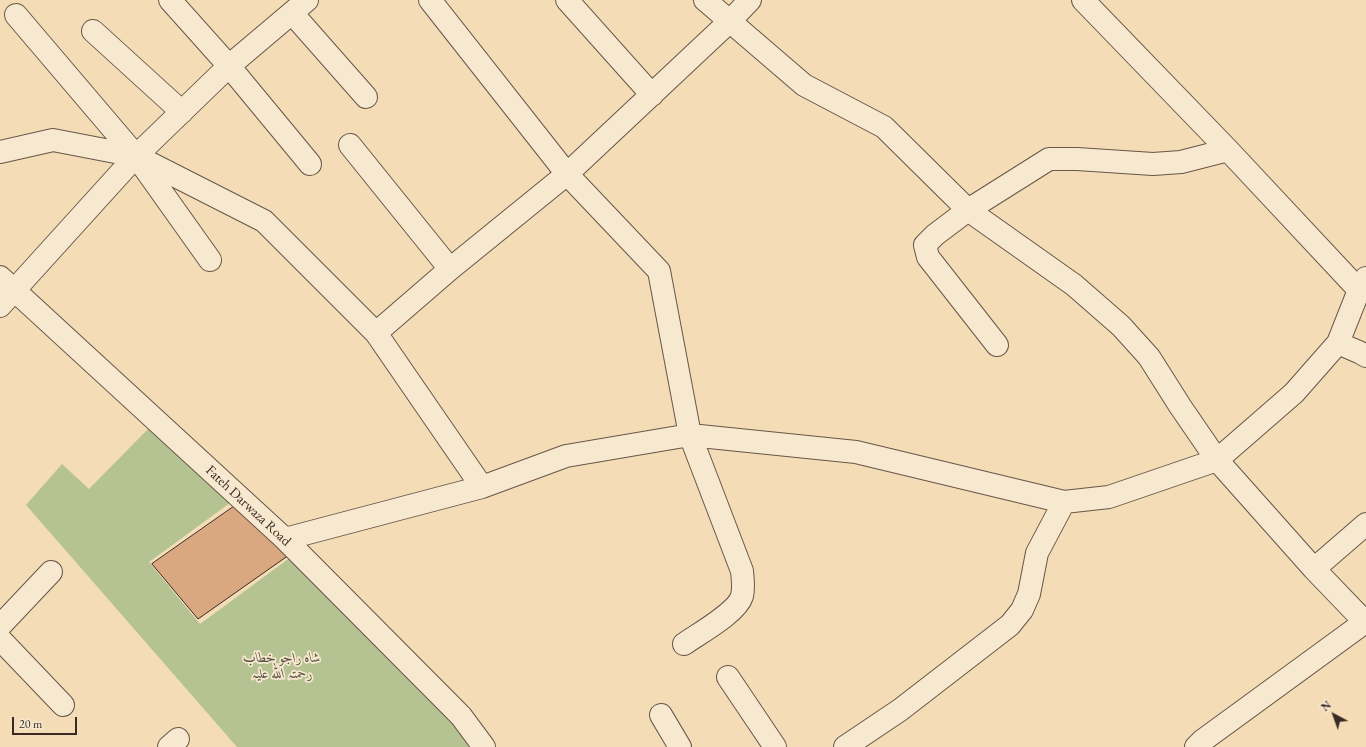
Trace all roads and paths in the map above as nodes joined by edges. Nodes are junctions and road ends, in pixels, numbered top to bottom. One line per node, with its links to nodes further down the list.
1 (170, 0): 11 (street)
2 (430, 0): 20 (street)
3 (567, 0): 12 (street)
4 (705, 0): 9 (street)
5 (750, 0): 9 (street)
6 (1083, 0): 16 (street)
7 (300, 6): 11 (street); 13 (street)
8 (16, 15): 18 (street)
9 (730, 21): 12 (street); 21 (street)
10 (93, 31): 14 (street)
11 (229, 66): 14 (street); 19 (street)
12 (652, 95): 20 (street)
13 (366, 97)
14 (182, 112): 18 (street)
15 (350, 145): 23 (street)
16 (1228, 150): 21 (street); 25 (street)
17 (0, 152): 18 (street)
18 (136, 156): 22 (street); 24 (street); 27 (street)
19 (310, 164)
20 (567, 174): 23 (street); 31 (street)
21 (968, 210): 29 (street); 32 (street)
22 (210, 260)
23 (450, 269): 27 (street)
24 (7, 284): 26 (street); 36 (street, Fateh Darwaza Road)
25 (1362, 284): 28 (street)
26 (0, 306)
27 (376, 334): 33 (street)
28 (1338, 343): 30 (street); 32 (street)
29 (997, 345)
30 (1366, 356)
31 (690, 435): 33 (street); 34 (street); 42 (street)
32 (1217, 460): 34 (street); 37 (street)
33 (482, 487): 36 (street)
34 (1064, 502): 49 (street)
35 (1366, 524): 37 (street)
36 (285, 539): 46 (street, Fateh Darwaza Road)
37 (1314, 569): 39 (street)
38 (51, 572): 40 (street)
39 (1366, 623): 50 (street)
40 (0, 626)
41 (0, 639): 44 (street)
42 (684, 644)
43 (728, 677): 48 (street)
44 (63, 705)
45 (661, 715): 47 (street)
46 (484, 747)
47 (680, 747)
48 (775, 747)
49 (845, 747)
50 (1196, 747)

